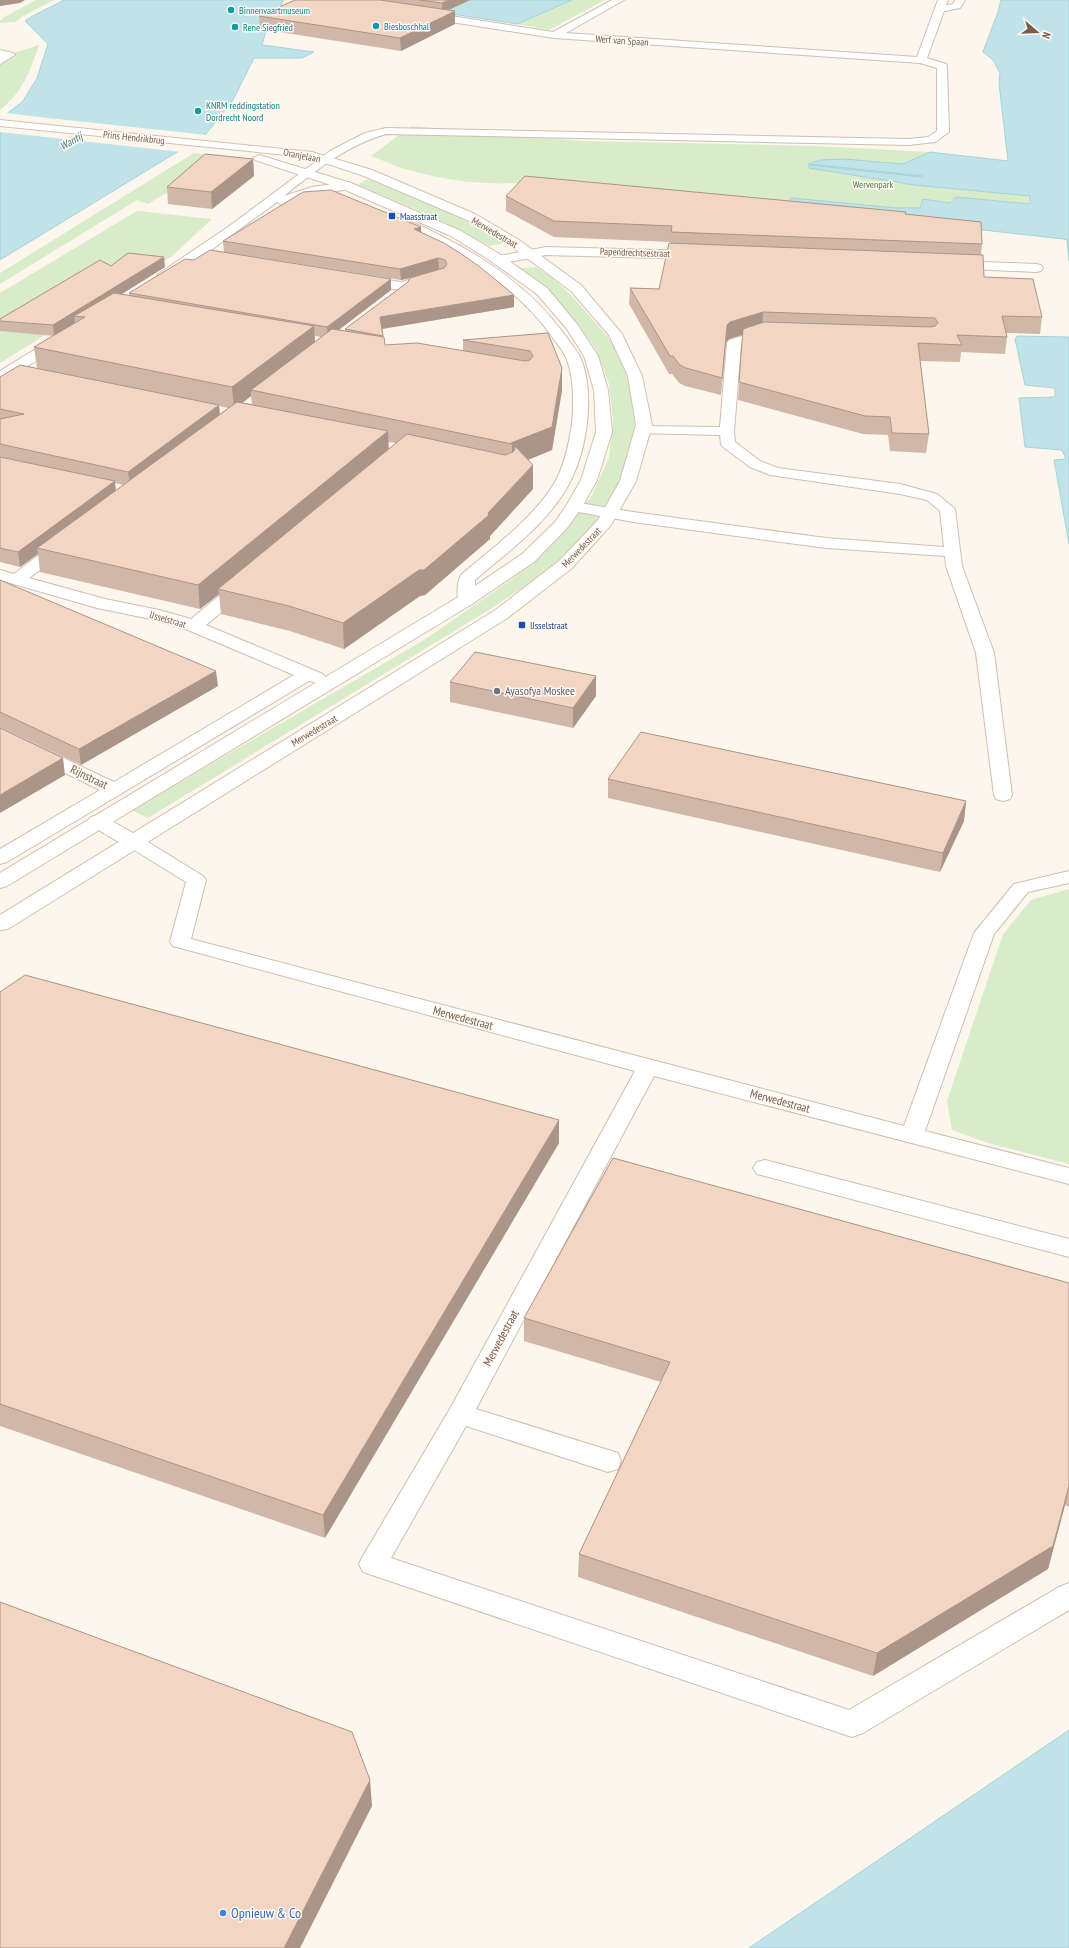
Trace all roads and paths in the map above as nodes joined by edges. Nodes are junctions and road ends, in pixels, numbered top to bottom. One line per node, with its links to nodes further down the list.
1 (619, 0): 5 (street)
2 (960, 0): 3 (lane)
3 (941, 5): 7 (street)
4 (415, 14): 5 (street, Werf van Spaan)
5 (554, 35): 7 (street, Werf van Spaan)
6 (0, 53): 8 (lane)
7 (921, 60): 11 (street, Werf van Spaan)
8 (0, 61)
9 (0, 123): 10 (street, Prins Hendrikbrug)
10 (220, 146): 12 (street, Oranjelaan); 13 (street, Oranjelaan)
11 (348, 146): 13 (street); 14 (street)
12 (244, 153): 14 (street, Oranjelaan); 16 (street, Oranjelaan)
13 (308, 154): 14 (street, Oranjelaan)
14 (326, 160): 15 (street, Merwedestraat); 16 (street)
15 (368, 173): 16 (street, Merwedestraat); 21 (street, Merwedestraat)
16 (305, 174): 17 (street, Merwedestraat); 18 (street)
17 (347, 186): 18 (street); 19 (street, Merwedestraat)
18 (253, 214): 20 (street)
19 (422, 217): 24 (street, Merwedestraat); 46 (street)
20 (200, 254): 23 (street); 29 (street)
21 (531, 254): 22 (street, Papendrechtsestraat); 24 (street, Papendrechtsestraat); 36 (street, Merwedestraat)
22 (707, 255)
23 (216, 256)
24 (499, 260): 38 (street, Merwedestraat)
25 (944, 264): 26 (street)
26 (1036, 268)
27 (439, 275): 30 (street)
28 (347, 277): 30 (street)
29 (153, 282)
30 (401, 286): 31 (street)
31 (391, 298)
32 (72, 332): 34 (street)
33 (786, 335): 37 (lane)
34 (6, 374): 35 (street)
35 (35, 375)
36 (642, 430): 37 (lane); 39 (street, Merwedestraat)
37 (727, 431): 42 (lane)
38 (574, 507): 39 (street); 46 (street, Merwedestraat)
39 (609, 513): 40 (street); 54 (street, Merwedestraat)
40 (633, 517): 42 (lane)
41 (78, 534): 45 (street)
42 (952, 552): 52 (lane)
43 (0, 575): 45 (street, IJsselstraat)
44 (254, 576): 47 (street)
45 (17, 579): 47 (street, IJsselstraat)
46 (466, 600): 49 (street, Merwedestraat)
47 (194, 626): 48 (street, IJsselstraat)
48 (307, 675): 49 (street, IJsselstraat); 51 (street)
49 (330, 682): 53 (street, Merwedestraat)
50 (0, 734): 51 (street, Rijnstraat)
51 (114, 789): 55 (street)
52 (1003, 795)
53 (98, 821): 54 (street); 57 (street, Merwedestraat)
54 (133, 841): 58 (street, Merwedestraat); 59 (lane, Merwedestraat)
55 (0, 858)
56 (1069, 877): 60 (lane)
57 (0, 882)
58 (0, 924)
59 (648, 1067): 60 (lane, Merwedestraat); 64 (lane, Merwedestraat)
60 (912, 1135): 62 (lane, Merwedestraat)
61 (765, 1168): 63 (lane)
62 (1069, 1176)
63 (1069, 1248)
64 (460, 1414): 65 (lane); 66 (lane, Merwedestraat)
65 (608, 1461)
66 (1069, 1595)

